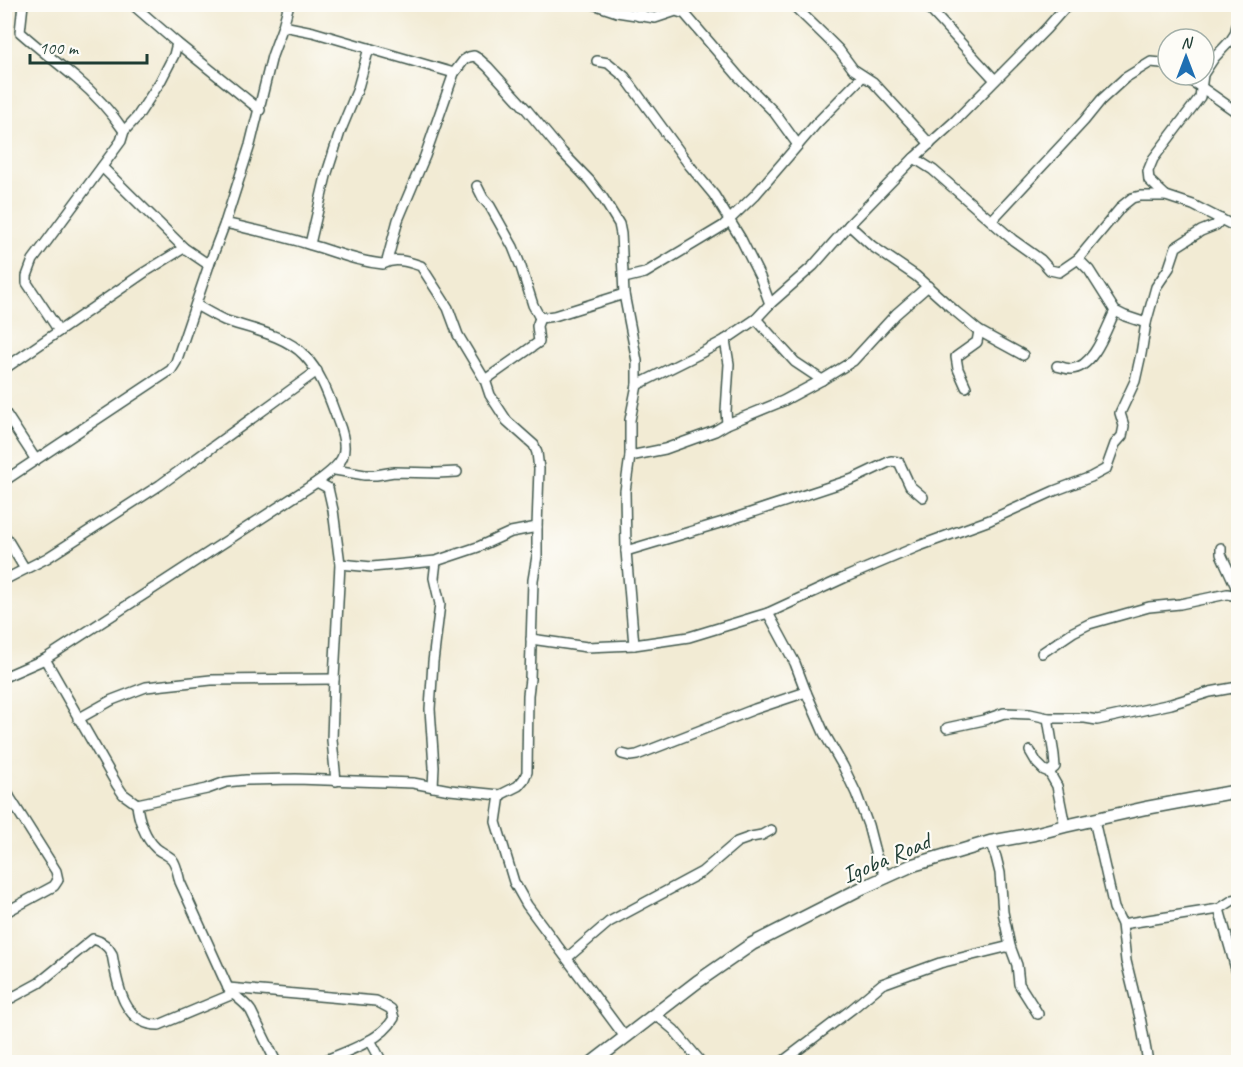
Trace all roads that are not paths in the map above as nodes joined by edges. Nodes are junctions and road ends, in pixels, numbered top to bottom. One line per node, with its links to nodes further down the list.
1 (23, 4): 23 (street)
2 (132, 4): 12 (street)
3 (288, 4): 11 (street)
4 (592, 4): 9 (street)
5 (642, 4): 9 (street)
6 (792, 4): 18 (street)
7 (1068, 4): 19 (street)
8 (931, 7): 19 (street)
9 (639, 16): 25 (street)
10 (1239, 21): 14 (street)
11 (283, 26): 13 (street); 21 (street)
12 (177, 43): 21 (street); 23 (street)
13 (369, 48): 17 (street); 36 (street)
14 (1216, 56)
15 (597, 61): 30 (street)
16 (1156, 62): 32 (street)
17 (454, 73): 37 (street); 43 (street)
18 (863, 76): 24 (street); 25 (street)
19 (995, 80): 24 (street)
20 (1201, 87): 22 (street); 29 (street)
21 (260, 110): 33 (street)
22 (1239, 113)
23 (124, 131): 27 (street)
24 (930, 144): 26 (street)
25 (798, 145): 30 (street)
26 (914, 158): 32 (street); 34 (street)
27 (102, 168): 38 (street); 52 (street)
28 (477, 186): 49 (street)
29 (1166, 196): 31 (street); 39 (street)
30 (730, 219): 43 (street); 47 (street)
31 (1221, 219): 35 (street); 51 (street)
32 (992, 220): 39 (street)
33 (225, 224): 36 (street); 42 (street)
34 (849, 225): 44 (street); 47 (street)
35 (1238, 226)
36 (310, 244): 40 (street)
37 (391, 246): 40 (street); 41 (street)
38 (184, 248): 42 (street); 52 (street)
39 (1078, 259): 48 (street)
40 (387, 261): 41 (street)
41 (402, 261): 59 (street)
42 (209, 265): 46 (street)
43 (624, 278): 45 (street)
44 (928, 286): 53 (street); 60 (street)
45 (624, 294): 49 (street); 61 (street)
46 (196, 304): 58 (street); 66 (street)
47 (770, 304): 50 (street)
48 (1115, 311): 51 (street); 56 (street)
49 (540, 318): 59 (street)
50 (756, 319): 54 (street); 60 (street)
51 (1146, 323): 82 (street)
52 (59, 331): 57 (street)
53 (979, 331): 55 (street); 62 (street)
54 (725, 340): 61 (street); 64 (street)
55 (1023, 356)
56 (1057, 366)
57 (4, 369)
58 (317, 371): 67 (street); 78 (street)
59 (485, 380): 72 (street)
60 (822, 380): 64 (street)
61 (637, 385): 65 (street)
62 (966, 387)
63 (4, 411): 66 (street)
64 (728, 424): 65 (street)
65 (630, 456): 75 (street)
66 (36, 460): 69 (street)
67 (334, 470): 68 (street); 70 (street)
68 (457, 472)
69 (4, 481)
70 (317, 482): 77 (street); 86 (street)
71 (923, 497): 75 (street)
72 (537, 527): 76 (street); 83 (street)
73 (4, 534): 78 (street)
74 (1221, 548): 80 (street)
75 (626, 551): 84 (street)
76 (436, 561): 77 (street); 99 (street)
77 (340, 564): 88 (street)
78 (25, 569): 79 (street)
79 (4, 580)
80 (1239, 591)
81 (1239, 596): 85 (street)
82 (768, 613): 84 (street); 90 (street)
83 (531, 639): 84 (street); 101 (street)
84 (634, 645)
85 (1042, 653)
86 (45, 659): 87 (street); 92 (street)
87 (4, 677)
88 (334, 679): 92 (street); 97 (street)
89 (1239, 687): 91 (street)
90 (806, 692): 95 (street); 108 (street)
91 (1048, 718): 93 (street); 96 (street)
92 (78, 719): 103 (street)
93 (947, 728)
94 (1030, 751): 96 (street)
95 (622, 754)
96 (1049, 772): 105 (street)
97 (336, 781): 99 (street); 103 (street)
98 (4, 786): 102 (street)
99 (433, 787): 101 (street)
100 (1239, 791): 104 (street, Igoba Road)
101 (500, 795): 114 (street)
102 (7, 799): 111 (street)
103 (137, 804): 116 (street)
104 (1094, 820): 105 (street, Igoba Road); 112 (street)
105 (1065, 826): 107 (street, Igoba Road)
106 (771, 830): 114 (street)
107 (990, 842): 108 (street, Igoba Road); 113 (street)
108 (887, 878): 118 (street, Igoba Road)
109 (1239, 899): 110 (street)
110 (1219, 909): 112 (street); 115 (street)
111 (4, 913)
112 (1122, 924): 128 (street)
113 (1010, 946): 119 (street); 127 (street)
114 (567, 958): 120 (street)
115 (1239, 976)
116 (231, 991): 117 (street); 121 (street); 122 (street)
117 (4, 1002)
118 (655, 1014): 120 (street, Igoba Road); 126 (street)
119 (1038, 1014)
120 (625, 1037): 125 (street, Igoba Road)
121 (370, 1040): 123 (street); 124 (street)
122 (276, 1062)
123 (321, 1062)
124 (382, 1062)
125 (593, 1062)
126 (701, 1062)
127 (782, 1062)
128 (1148, 1062)

